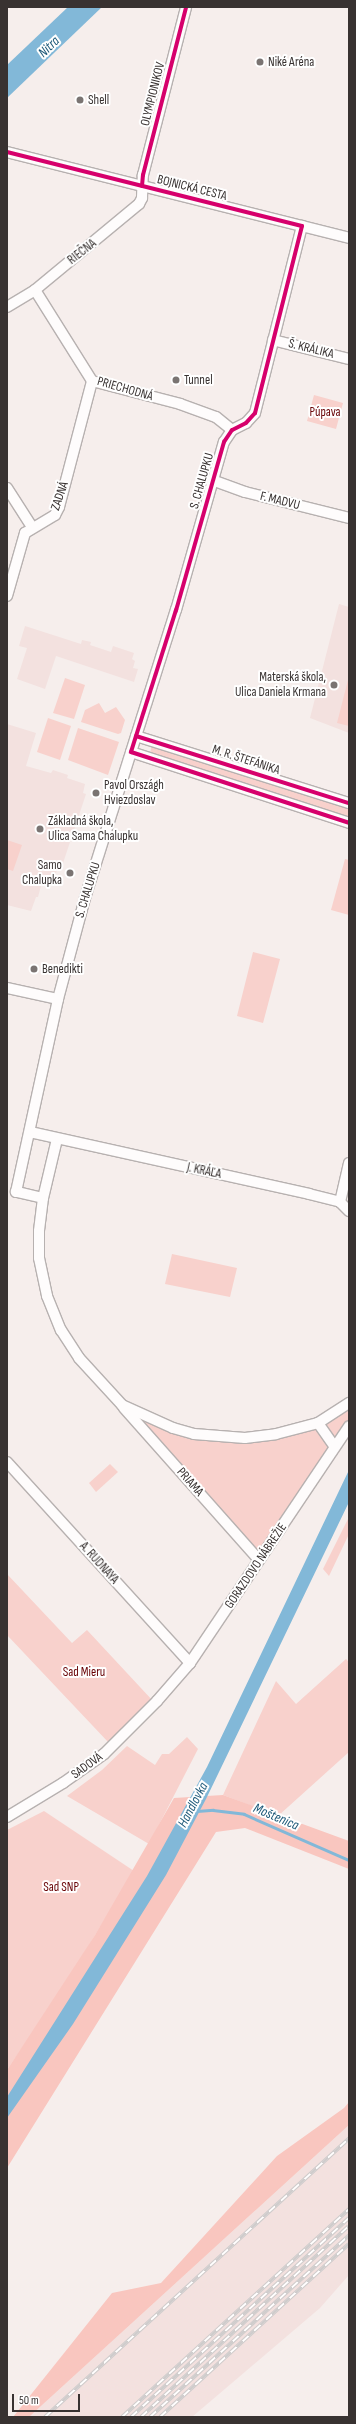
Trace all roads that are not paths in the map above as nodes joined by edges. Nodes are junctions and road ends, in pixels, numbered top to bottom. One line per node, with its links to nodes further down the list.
1 (186, 7): 3 (street, OLYMPIONIKOV)
2 (7, 152): 3 (street, BOJNICKÁ CESTA)
3 (142, 186): 4 (street, BOJNICKÁ CESTA); 6 (street, RIEČNA)
4 (302, 226): 5 (street, BOJNICKÁ CESTA); 8 (street, S. CHALUPKU)
5 (349, 238)
6 (35, 290): 7 (street, RIEČNA); 10 (street, PRIECHODNÁ)
7 (7, 307)
8 (274, 340): 9 (street, Š. KRÁLIKA); 11 (street, S. CHALUPKU)
9 (349, 359)
10 (92, 381): 11 (street, PRIECHODNÁ); 15 (street, ZADNÁ)
11 (232, 430): 12 (street, S. CHALUPKU)
12 (212, 480): 14 (street, F. MADVU); 17 (street, S. CHALUPKU)
13 (7, 488): 15 (street)
14 (349, 518)
15 (32, 527): 16 (street)
16 (7, 596)
17 (136, 736): 18 (street, S. CHALUPKU); 19 (street, M. R. ŠTEFÁNIKA)
18 (131, 752): 20 (street); 22 (street, S. CHALUPKU)
19 (349, 803)
20 (349, 823)
21 (7, 988): 22 (street)
22 (58, 999): 23 (street, S. CHALUPKU)
23 (30, 1132): 24 (street); 26 (street, S. CHALUPKU)
24 (57, 1139): 27 (street); 28 (street, J. KRÁĽA)
25 (349, 1163): 28 (street)
26 (12, 1191): 27 (street, S. CHALUPKU)
27 (43, 1198): 31 (street, PRIAMA)
28 (340, 1202): 29 (street)
29 (349, 1211)
30 (349, 1403): 32 (street)
31 (122, 1404): 32 (street); 36 (street, PRIAMA)
32 (318, 1423): 34 (street)
33 (349, 1426): 34 (street, GORAZDOVO NÁBREŽIE)
34 (335, 1447): 36 (street, GORAZDOVO NÁBREŽIE)
35 (7, 1462): 37 (street, A. RUDNAYA)
36 (259, 1560): 37 (street, GORAZDOVO NÁBREŽIE)
37 (190, 1664): 38 (street, GORAZDOVO NÁBREŽIE)
38 (157, 1701): 39 (street, SADOVÁ)
39 (7, 1817)

